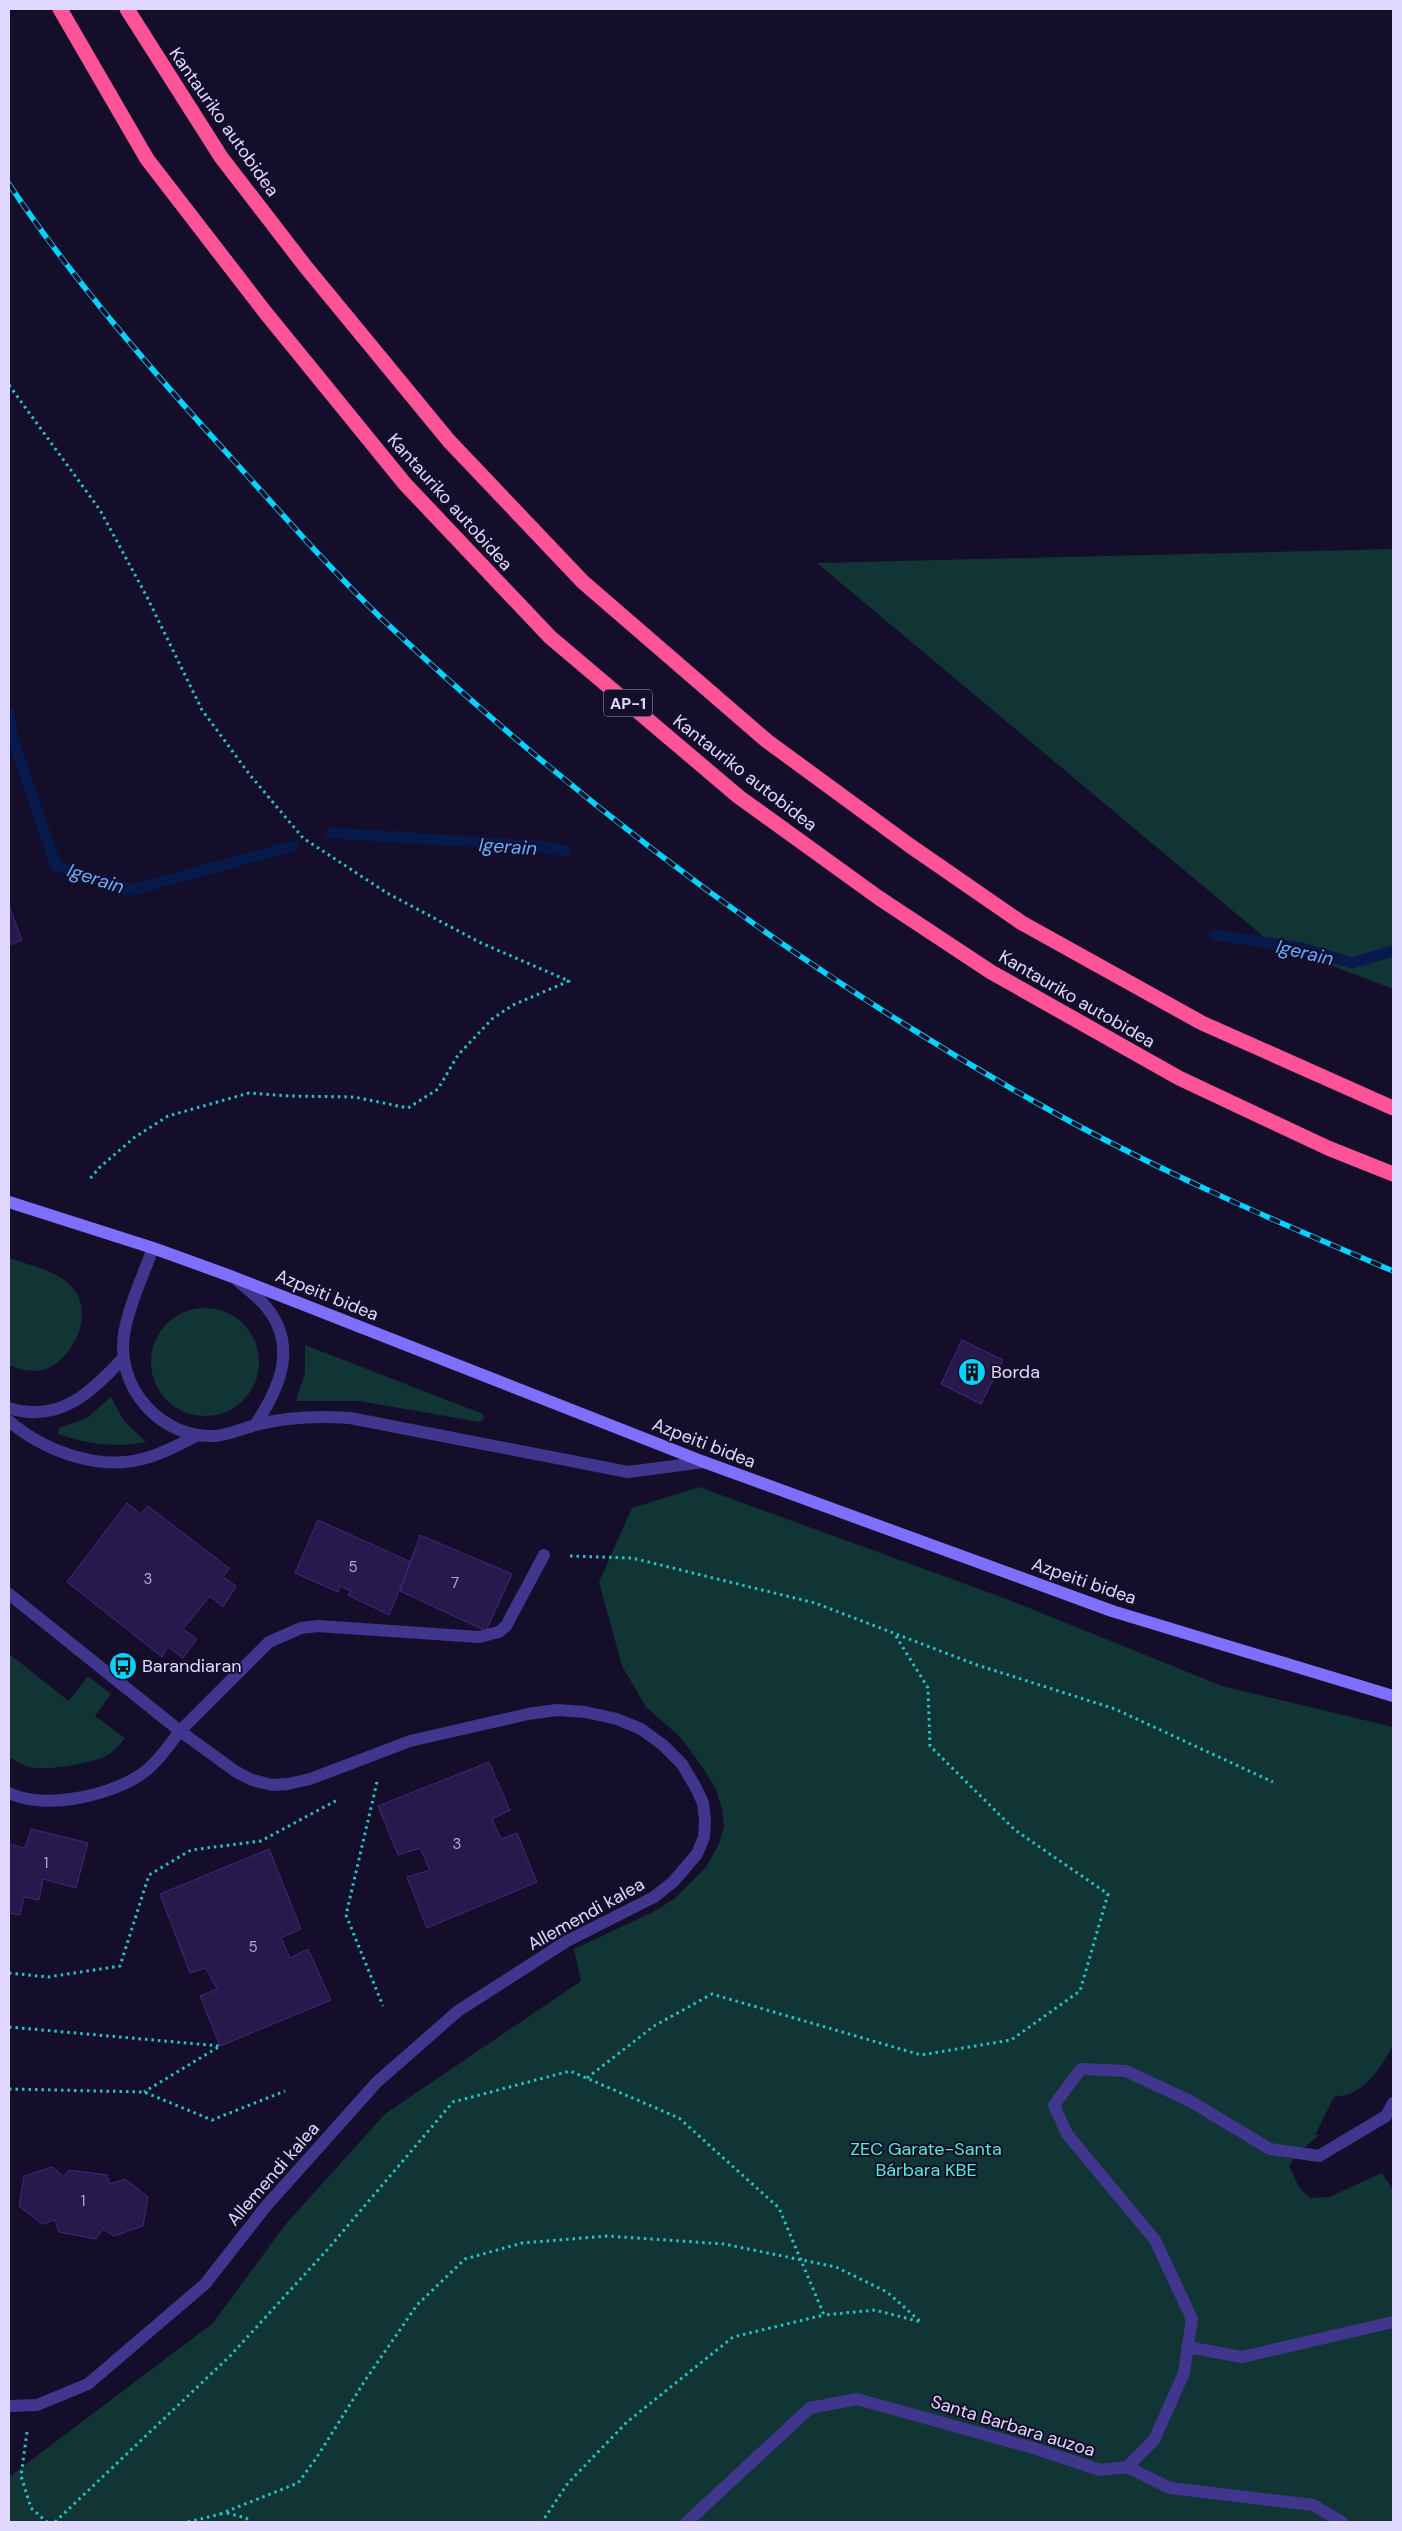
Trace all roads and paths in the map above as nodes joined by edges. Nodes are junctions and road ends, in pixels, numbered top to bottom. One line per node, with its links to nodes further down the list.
1 (60, 9): 5 (highway, Kantauriko autobidea / AP-1)
2 (127, 9): 4 (highway, Kantauriko autobidea)
3 (9, 384): 6 (path)
4 (1393, 1108)
5 (1393, 1174)
6 (88, 1181)
7 (9, 1202): 8 (main road, Azpeiti bidea)
8 (153, 1248): 9 (main road, Azpeiti bidea); 10 (street)
9 (233, 1277): 13 (street); 15 (main road, Azpeiti bidea)
10 (123, 1358): 11 (street); 14 (street)
11 (9, 1408)
12 (9, 1421): 14 (street)
13 (255, 1425): 14 (street); 15 (street)
14 (196, 1436)
15 (704, 1462): 19 (main road, Azpeiti bidea)
16 (544, 1555): 18 (path); 20 (street)
17 (9, 1594): 20 (street, Allemendi kalea)
18 (894, 1633): 22 (path); 28 (path)
19 (1393, 1696)
20 (180, 1731): 23 (street); 36 (street, Allemendi kalea)
21 (371, 1781): 26 (path)
22 (1273, 1782)
23 (9, 1793)
24 (340, 1798): 25 (path)
25 (9, 1972)
26 (383, 2006)
27 (9, 2027): 31 (path)
28 (587, 2078): 33 (path); 40 (path)
29 (9, 2088): 31 (path)
30 (285, 2091): 31 (path)
31 (144, 2092)
32 (1393, 2103): 35 (street)
33 (824, 2315): 38 (path); 43 (path)
34 (1393, 2322): 35 (street)
35 (1187, 2348): 37 (street)
36 (11, 2406): 39 (path)
37 (1127, 2467): 44 (street, Santa Barbara auzoa); 45 (street)
38 (220, 2514): 41 (path); 42 (path)
39 (47, 2522)
40 (55, 2522)
41 (188, 2522)
42 (251, 2522)
43 (542, 2522)
44 (687, 2522)
45 (1342, 2522)

